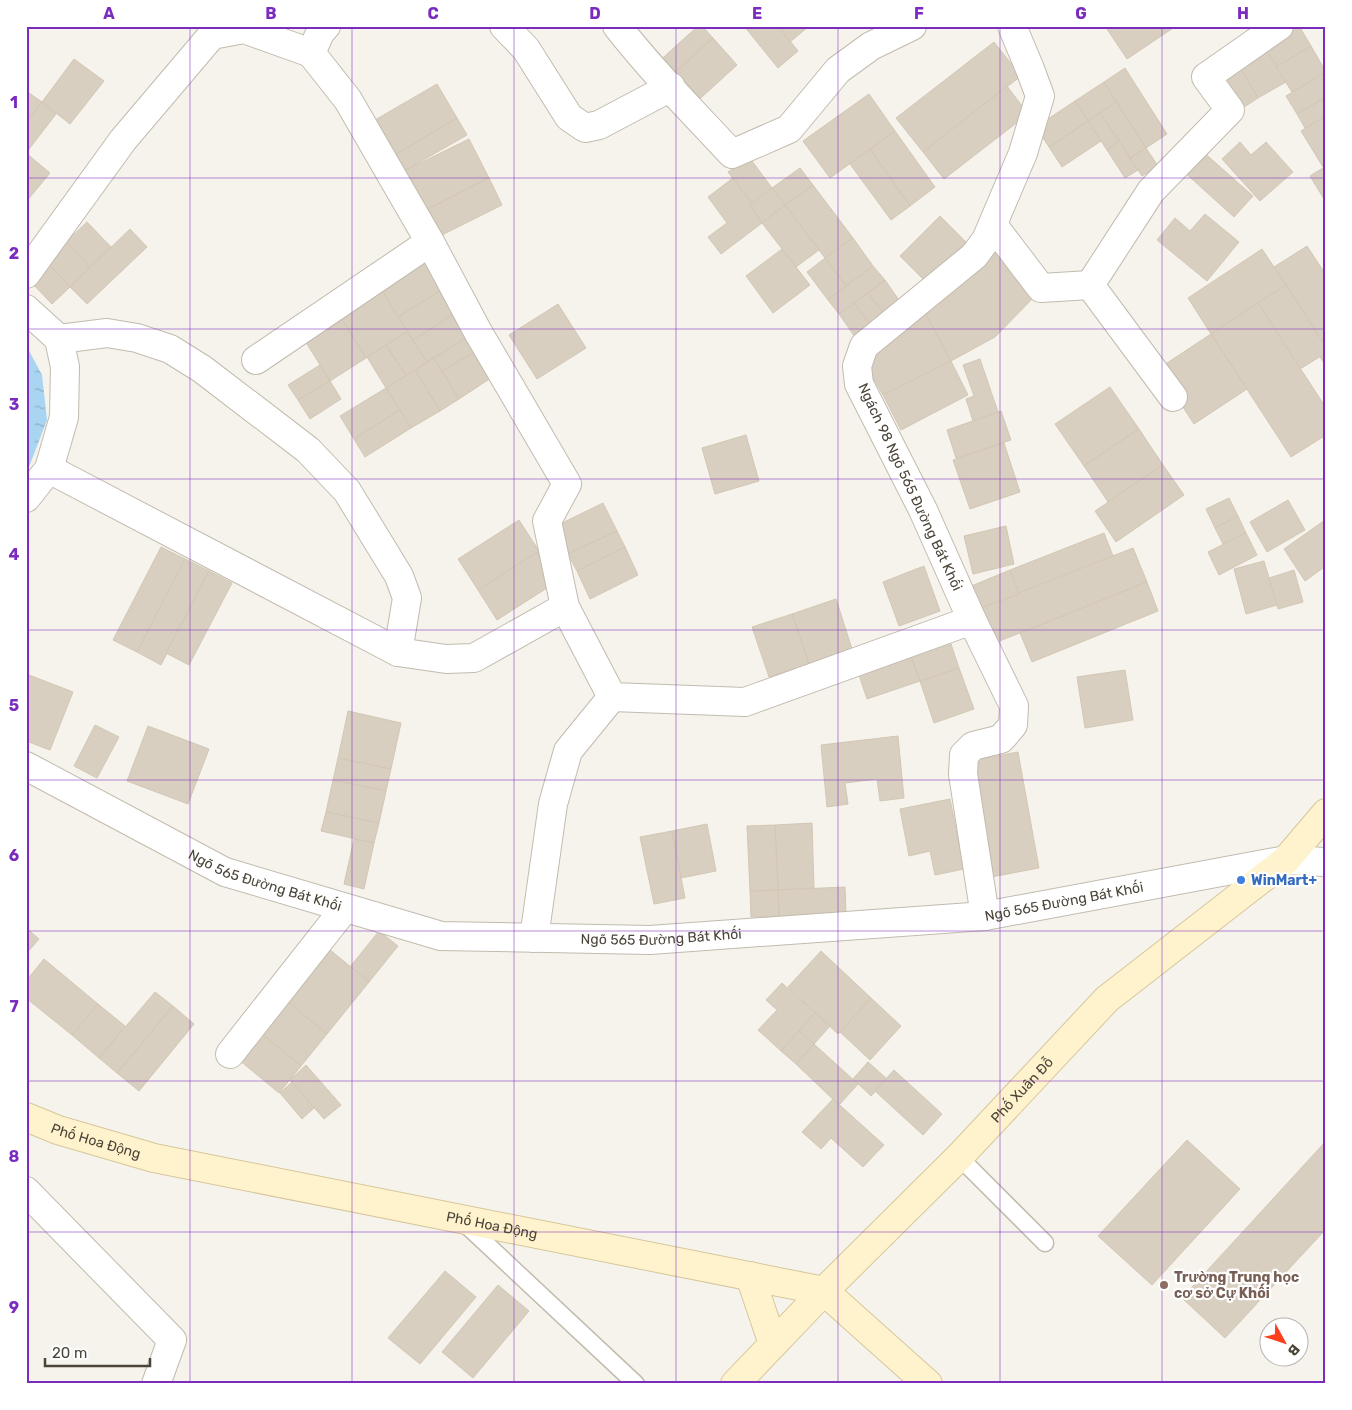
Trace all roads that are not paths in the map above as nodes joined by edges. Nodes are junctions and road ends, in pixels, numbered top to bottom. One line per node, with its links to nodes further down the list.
1 (326, 26): 7 (street)
2 (504, 26): 8 (street)
3 (617, 26): 8 (street)
4 (912, 26): 8 (street)
5 (1012, 26): 9 (street, Ngách 98 Ngõ 565 Đường Bát Khối)
6 (1278, 26): 12 (street)
7 (311, 53): 10 (street); 11 (street)
8 (671, 87)
9 (993, 225): 12 (street); 20 (street, Ngách 98 Ngõ 565 Đường Bát Khối)
10 (430, 242): 15 (street); 19 (street)
11 (26, 274)
12 (1090, 285): 16 (street)
13 (26, 309): 14 (street)
14 (59, 339): 17 (street); 21 (street)
15 (256, 360)
16 (1173, 397)
17 (49, 469): 18 (street); 21 (street)
18 (26, 498)
19 (565, 607): 21 (street); 22 (street)
20 (972, 620): 22 (street); 28 (street, Ngách 98 Ngõ 565 Đường Bát Khối)
21 (398, 652)
22 (612, 698): 29 (street)
23 (26, 766): 27 (street, Ngõ 565 Đường Bát Khối)
24 (1326, 813): 25 (street, Phố Xuân Đỗ)
25 (1286, 860): 26 (street, Ngõ 565 Đường Bát Khối); 28 (street, Ngõ 565 Đường Bát Khối); 32 (street, Phố Xuân Đỗ)
26 (1326, 862)
27 (345, 908): 29 (street, Ngõ 565 Đường Bát Khối); 30 (street)
28 (985, 916): 29 (street, Ngõ 565 Đường Bát Khối)
29 (534, 938)
30 (230, 1054)
31 (26, 1117): 34 (street, Phố Hoa Động)
32 (959, 1157): 35 (lane); 37 (street, Phố Xuân Đỗ)
33 (26, 1191): 39 (street)
34 (460, 1219): 36 (street, Phố Hoa Động); 40 (lane)
35 (1045, 1243)
36 (750, 1276): 37 (street, Phố Hoa Động); 38 (street)
37 (824, 1291): 38 (street, Phố Xuân Đỗ); 42 (street)
38 (773, 1344): 41 (street, Phố Xuân Đỗ)
39 (156, 1384)
40 (636, 1384)
41 (735, 1384)
42 (928, 1384)

